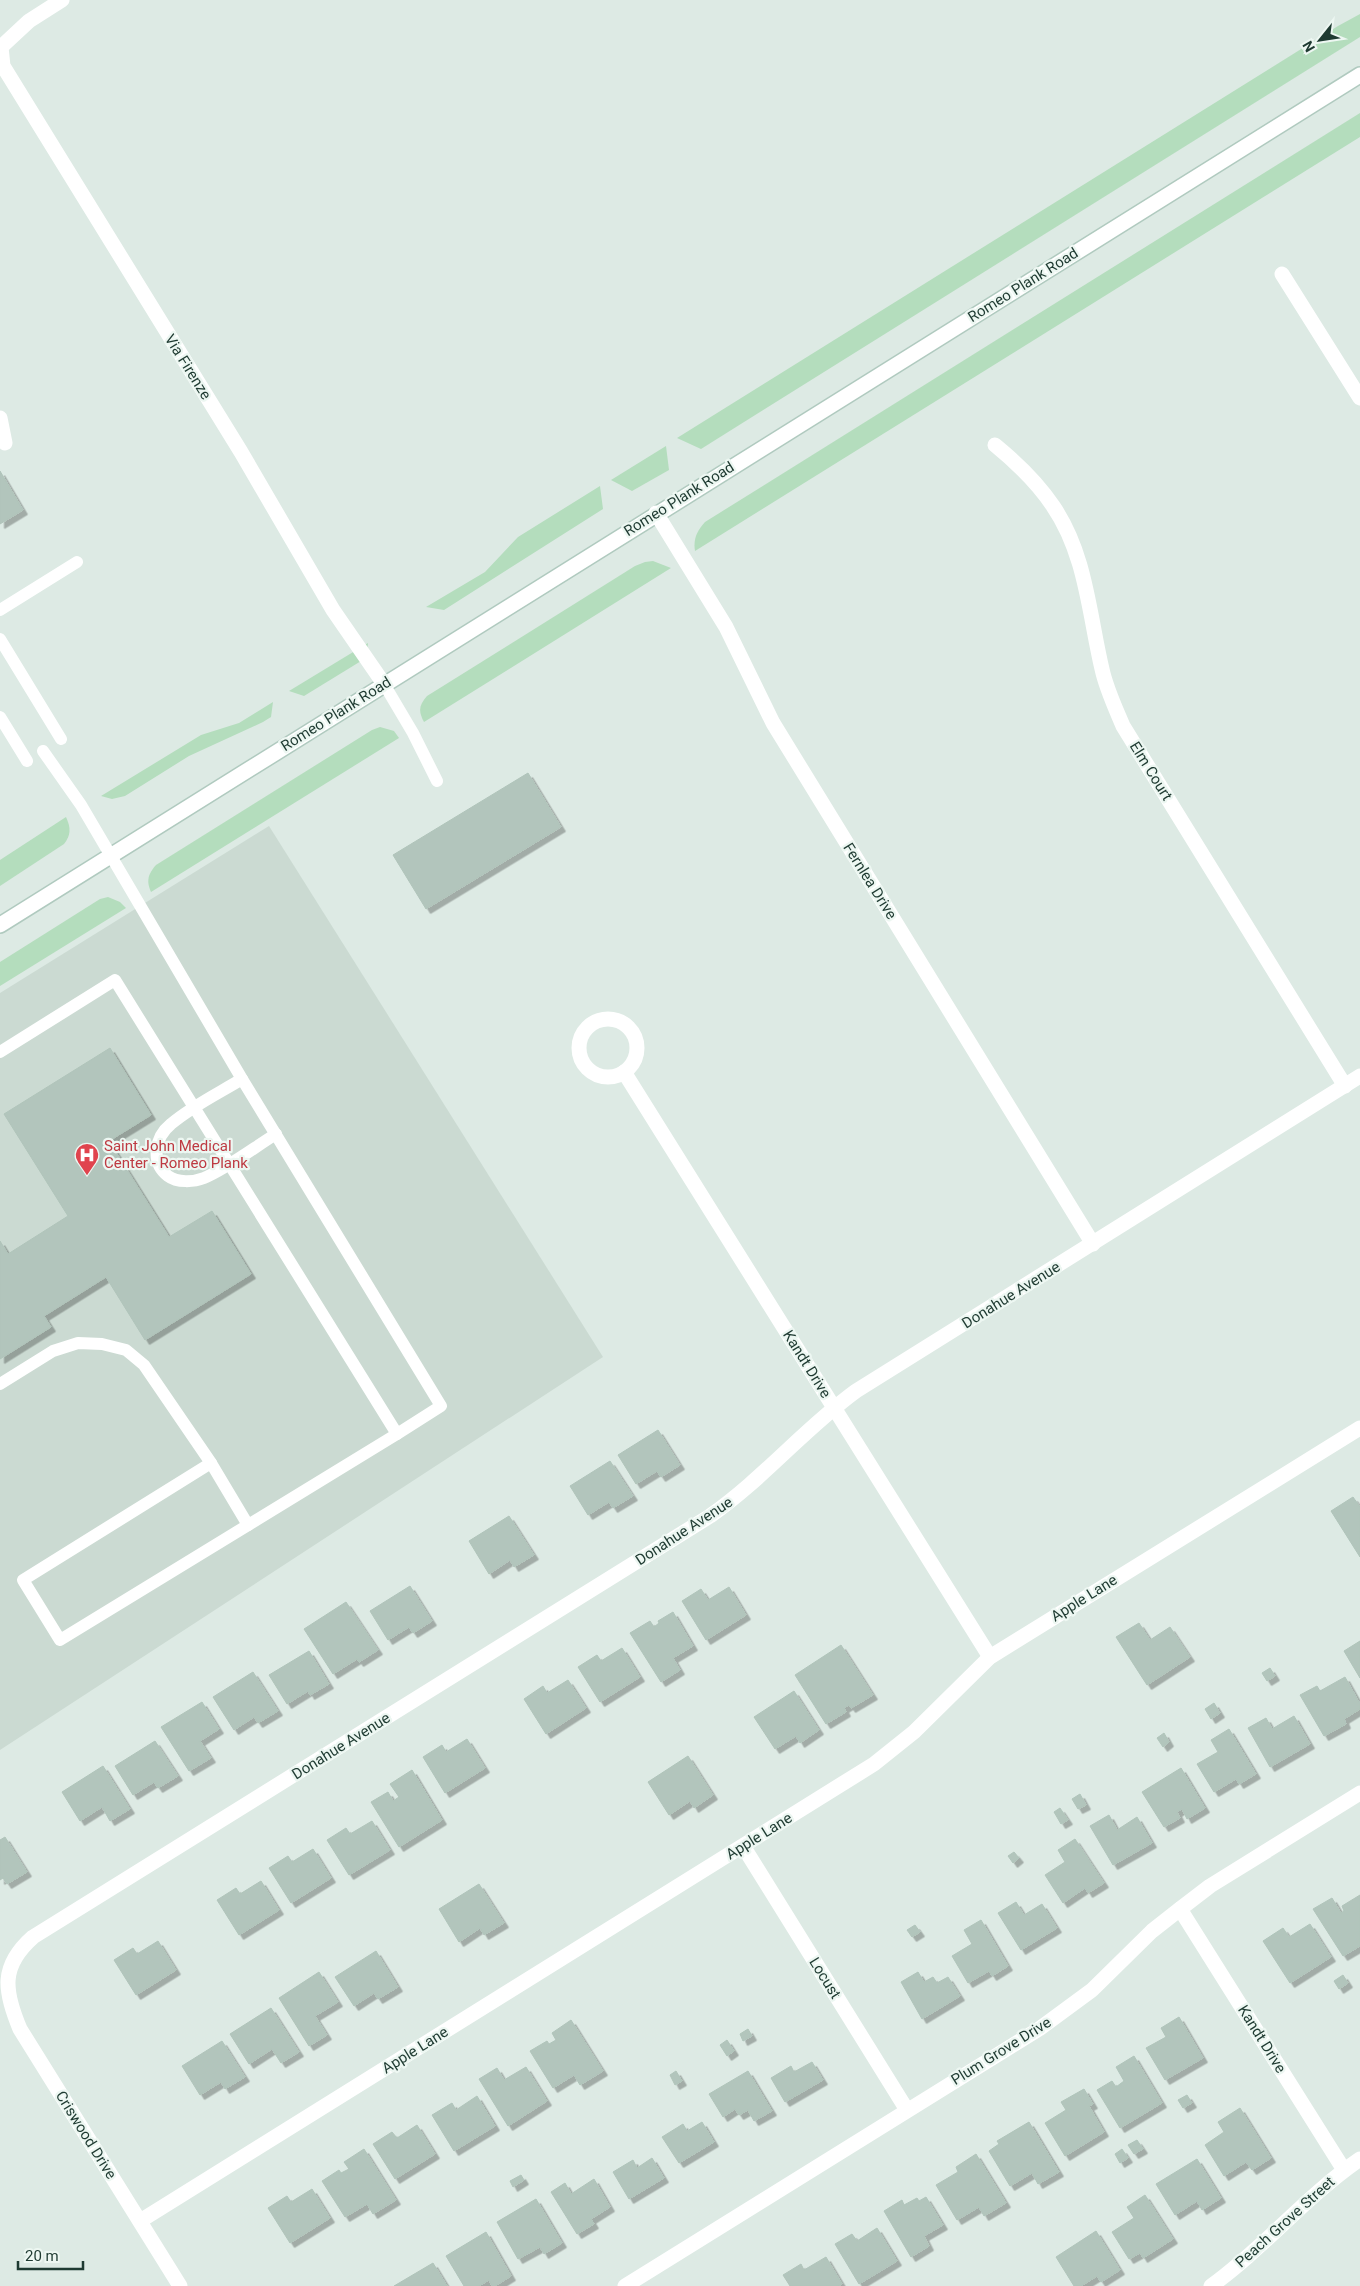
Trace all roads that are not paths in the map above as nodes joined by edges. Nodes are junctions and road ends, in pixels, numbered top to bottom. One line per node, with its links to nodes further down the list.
1 (62, 0): 2 (street)
2 (1, 47): 13 (street, Via Firenze)
3 (1360, 75): 9 (street, Romeo Plank Road)
4 (1282, 274): 5 (street)
5 (1360, 398)
6 (0, 418): 7 (street)
7 (5, 443)
8 (995, 445): 25 (street, Elm Court)
9 (656, 513): 13 (street, Romeo Plank Road); 29 (street, Fernlea Drive)
10 (77, 562): 11 (lane)
11 (0, 610)
12 (0, 639): 15 (lane)
13 (384, 684): 18 (lane); 19 (street, Romeo Plank Road)
14 (0, 717): 17 (lane)
15 (61, 739)
16 (43, 751): 19 (lane)
17 (27, 761)
18 (437, 781)
19 (111, 855): 20 (street, Romeo Plank Road); 24 (lane)
20 (0, 925)
21 (0, 1052): 26 (lane)
22 (624, 1072): 31 (street, Kandt Drive)
23 (1360, 1076): 25 (street, Donahue Avenue)
24 (242, 1079): 26 (lane); 27 (lane)
25 (1345, 1086): 29 (street, Donahue Avenue)
26 (195, 1108): 28 (lane); 28 (lane)
27 (276, 1134): 28 (lane); 33 (lane)
28 (229, 1163): 33 (lane)
29 (1093, 1244): 31 (street, Donahue Avenue)
30 (0, 1384): 34 (lane)
31 (834, 1407): 36 (street, Kandt Drive); 40 (street, Donahue Avenue)
32 (1360, 1428): 36 (street, Apple Lane)
33 (397, 1434): 35 (lane)
34 (211, 1463): 35 (lane); 35 (lane)
35 (248, 1525)
36 (990, 1657): 38 (street, Apple Lane)
37 (1360, 1793): 39 (street, Plum Grove Drive)
38 (744, 1846): 41 (street, Locust); 44 (street, Apple Lane)
39 (1180, 1909): 41 (street, Plum Grove Drive); 43 (street, Kandt Drive)
40 (7, 1978): 44 (street, Criswood Drive)
41 (907, 2110): 46 (street, Plum Grove Drive)
42 (1360, 2159): 43 (street, Peach Grove Street)
43 (1344, 2170): 47 (street, Peach Grove Street)
44 (140, 2221): 45 (street, Criswood Drive)
45 (180, 2286)
46 (625, 2286)
47 (1210, 2286)

